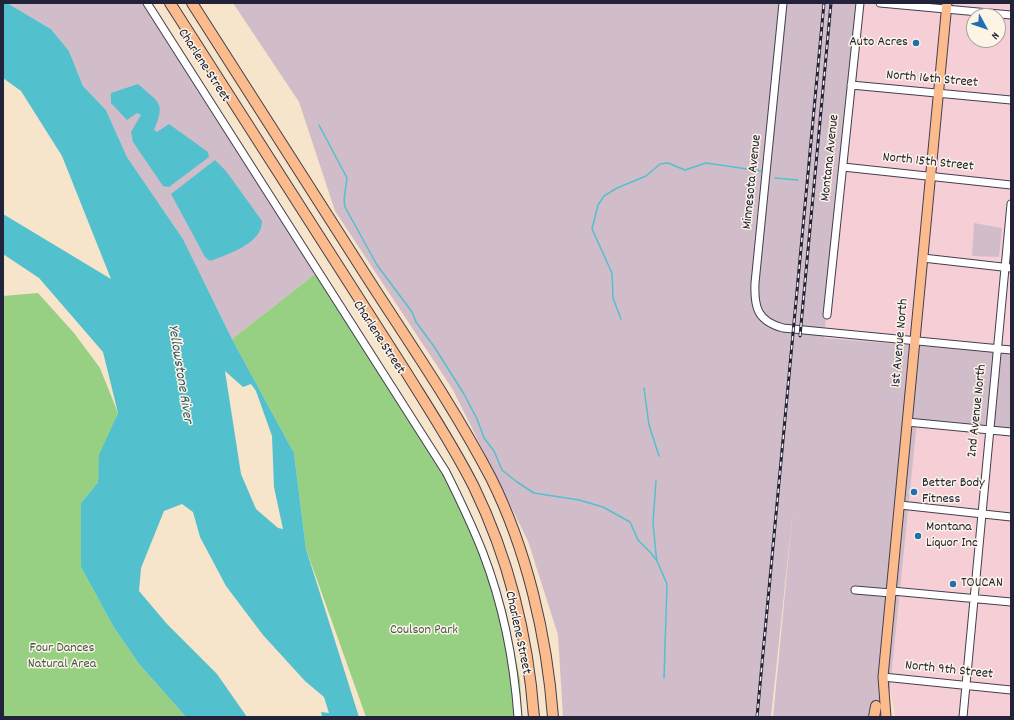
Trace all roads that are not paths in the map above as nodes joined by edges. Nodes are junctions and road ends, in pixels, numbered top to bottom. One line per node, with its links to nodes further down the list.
1 (147, 3): 36 (street, Charlene Street)
2 (170, 3): 37 (highway)
3 (192, 3): 38 (highway)
4 (783, 3): 19 (street, Minnesota Avenue)
5 (860, 3): 9 (street, Montana Avenue)
6 (880, 3): 7 (street)
7 (947, 6): 8 (street); 10 (main road, 1st Avenue North)
8 (1011, 15)
9 (852, 85): 10 (street, North 16th Street); 12 (street, Montana Avenue)
10 (939, 93): 11 (street, North 16th Street); 13 (main road, 1st Avenue North)
11 (1011, 100)
12 (843, 167): 13 (street, North 15th Street); 18 (street, Montana Avenue)
13 (931, 176): 14 (street, North 15th Street); 16 (main road, 1st Avenue North)
14 (1011, 184)
15 (1011, 204): 17 (street, 2nd Avenue North)
16 (923, 258): 17 (street); 19 (main road, 1st Avenue North)
17 (1008, 268): 20 (street, 2nd Avenue North)
18 (827, 315)
19 (915, 341): 20 (street); 22 (main road, 1st Avenue North)
20 (998, 349): 21 (street); 23 (street, 2nd Avenue North)
21 (1011, 350)
22 (908, 422): 23 (street); 25 (main road, 1st Avenue North)
23 (990, 430): 24 (street); 26 (street, 2nd Avenue North)
24 (1011, 432)
25 (900, 505): 26 (street); 29 (main road, 1st Avenue North)
26 (981, 514): 27 (street); 30 (street, 2nd Avenue North)
27 (1011, 517)
28 (855, 590): 29 (street)
29 (892, 592): 30 (street); 32 (main road, 1st Avenue North)
30 (974, 599): 31 (street); 33 (street, 2nd Avenue North)
31 (1011, 602)
32 (883, 681): 33 (street, North 9th Street); 35 (main road, 1st Avenue North); 40 (main road, 1st Avenue North)
33 (966, 686): 34 (street, North 9th Street); 41 (street, 2nd Avenue North)
34 (1011, 690)
35 (876, 706): 39 (highway)
36 (518, 717)
37 (534, 717)
38 (552, 717)
39 (875, 717)
40 (886, 717)
41 (963, 717)

